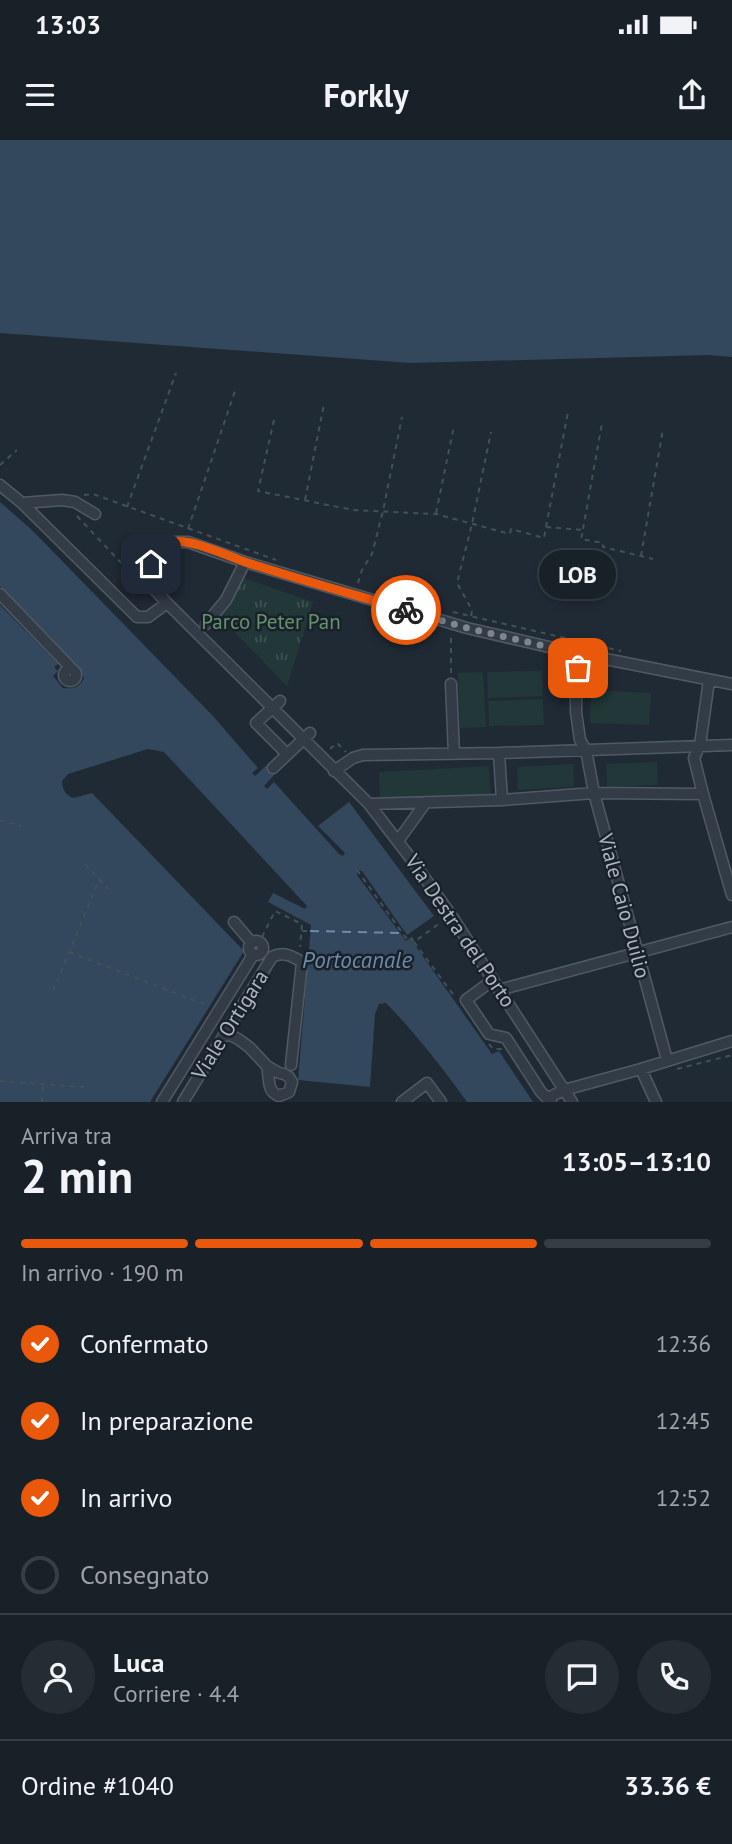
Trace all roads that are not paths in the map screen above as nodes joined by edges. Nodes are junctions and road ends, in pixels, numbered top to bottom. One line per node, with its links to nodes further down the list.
1 (0, 485): 2 (street)
2 (22, 503): 3 (street); 6 (street)
3 (95, 514)
4 (245, 562): 6 (street, Via Destra del Porto); 7 (street); 8 (street)
5 (0, 594): 9 (street)
6 (166, 603): 13 (street, Via Destra del Porto)
7 (206, 624)
8 (575, 653): 10 (street); 17 (street, Viale Caio Duilio)
9 (72, 669)
10 (709, 680): 12 (street); 15 (street)
11 (451, 684): 20 (street)
12 (732, 684)
13 (276, 705): 14 (street, Via Destra del Porto); 19 (street)
14 (307, 736): 19 (street); 22 (street, Via Destra del Porto)
15 (700, 745): 16 (street); 17 (street); 24 (street)
16 (732, 746)
17 (586, 750): 18 (street); 23 (street, Viale Caio Duilio)
18 (499, 753): 20 (street); 25 (street)
19 (287, 754): 21 (street)
20 (454, 754): 22 (street)
21 (273, 768)
22 (334, 771): 27 (street, Via Destra del Porto)
23 (594, 793): 24 (street); 25 (street); 32 (street, Viale Caio Duilio)
24 (703, 794): 29 (street)
25 (502, 800): 26 (street)
26 (426, 803): 27 (street); 28 (street)
27 (369, 804): 28 (street, Via Destra del Porto)
28 (398, 841): 34 (street, Via Destra del Porto)
29 (732, 895)
30 (234, 922): 33 (street)
31 (732, 927): 32 (street)
32 (636, 953): 34 (street); 37 (street, Viale Caio Duilio)
33 (261, 956): 35 (street, Viale Ortigara); 38 (street, Viale Ortigara); 43 (street)
34 (496, 985): 41 (street, Via Destra del Porto); 42 (street)
35 (226, 1033): 39 (street); 44 (street, Viale Ortigara)
36 (732, 1041): 37 (street)
37 (667, 1060): 40 (street)
38 (291, 1065)
39 (267, 1066)
40 (641, 1069): 41 (street); 48 (street)
41 (564, 1090): 42 (street); 47 (street, Via Destra del Porto)
42 (549, 1100)
43 (162, 1102)
44 (183, 1102)
45 (402, 1102): 46 (street)
46 (441, 1102)
47 (572, 1102)
48 (656, 1102)

